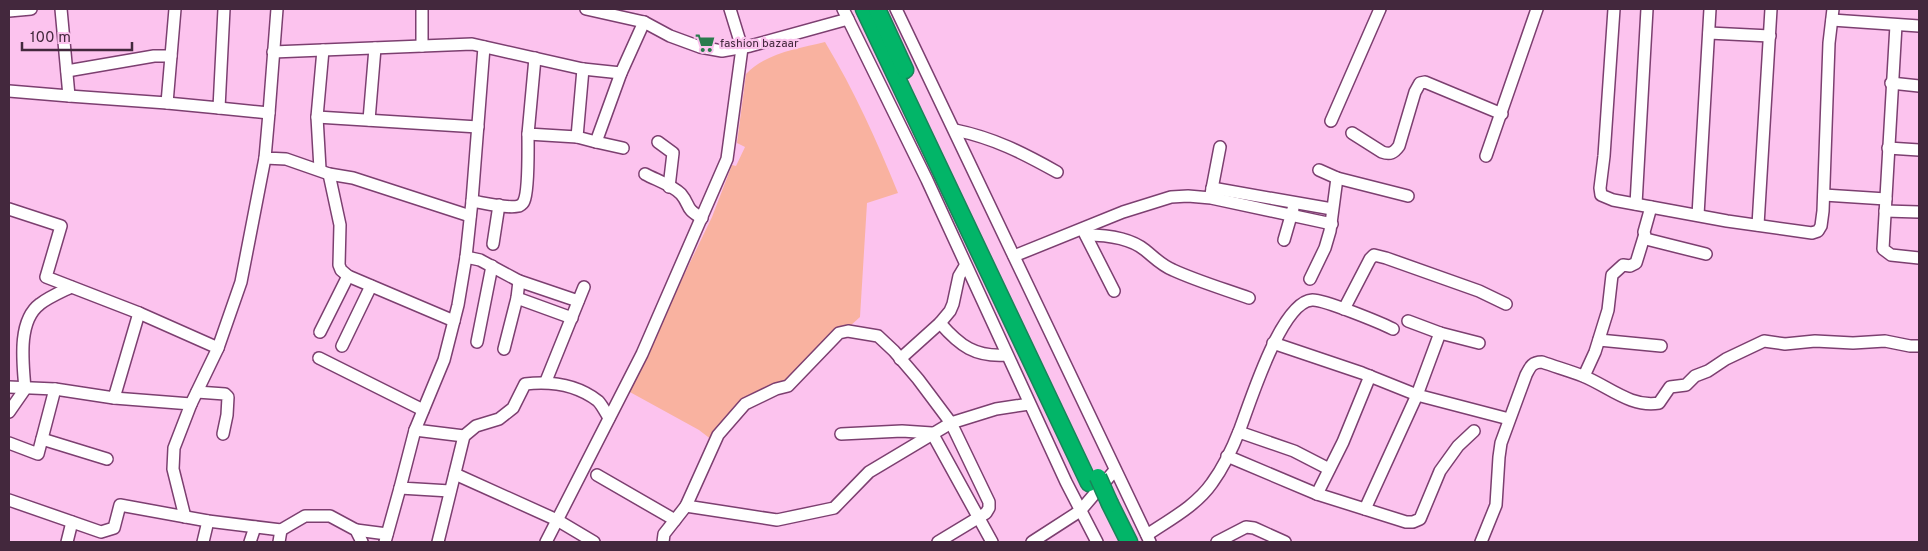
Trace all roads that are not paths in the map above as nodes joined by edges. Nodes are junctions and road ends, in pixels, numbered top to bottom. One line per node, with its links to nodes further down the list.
1 (24, 9): 18 (street)
2 (61, 9): 35 (street)
3 (175, 9): 32 (street)
4 (224, 9): 42 (street)
5 (277, 9): 31 (street)
6 (422, 9): 26 (street)
7 (586, 9): 21 (street)
8 (730, 9): 29 (street)
9 (864, 9): 159 (highway)
10 (877, 9): 159 (highway)
11 (896, 9): 49 (street)
12 (1380, 9): 47 (street)
13 (1537, 9): 44 (street)
14 (1614, 9): 73 (street)
15 (1647, 9): 73 (street)
16 (1710, 9): 24 (street)
17 (1771, 9): 25 (street)
18 (9, 11)
19 (845, 14): 29 (street); 95 (street)
20 (1833, 14): 22 (street); 68 (street)
21 (644, 22): 29 (street); 36 (street)
22 (1896, 26): 23 (street); 37 (street)
23 (1919, 26)
24 (1709, 33): 25 (street); 80 (street)
25 (1770, 36): 85 (street)
26 (422, 46): 27 (street); 28 (street)
27 (484, 47): 33 (street); 48 (street)
28 (375, 48): 30 (street); 46 (street)
29 (742, 48): 83 (street)
30 (323, 50): 31 (street); 45 (street)
31 (273, 52): 43 (street)
32 (171, 56): 35 (street); 41 (street)
33 (535, 58): 34 (street); 51 (street)
34 (583, 69): 36 (street); 52 (street)
35 (67, 71): 40 (street)
36 (621, 73): 53 (street)
37 (1891, 83): 38 (street); 57 (street)
38 (1919, 86)
39 (9, 91): 40 (street)
40 (69, 96): 41 (street)
41 (168, 103): 42 (street)
42 (219, 108): 43 (street)
43 (269, 113): 60 (street)
44 (1502, 114): 50 (street); 59 (street)
45 (318, 117): 46 (street); 62 (street)
46 (369, 120): 48 (street)
47 (1331, 121)
48 (478, 127): 71 (street)
49 (955, 130): 63 (street); 91 (street)
50 (1352, 133)
51 (528, 134): 52 (street); 74 (street)
52 (577, 137): 53 (street)
53 (596, 142): 56 (street)
54 (658, 142): 66 (street)
55 (1220, 147): 67 (street)
56 (623, 148)
57 (1888, 148): 58 (street); 70 (street)
58 (1919, 150)
59 (1486, 156)
60 (265, 158): 62 (street); 123 (street)
61 (1320, 170): 65 (street)
62 (324, 171): 81 (street); 96 (street)
63 (1057, 172)
64 (645, 174): 66 (street)
65 (1337, 178): 69 (street); 77 (street)
66 (669, 187): 83 (street)
67 (1211, 193): 72 (street); 82 (street); 86 (street)
68 (1824, 195): 70 (street); 85 (street)
69 (1408, 196)
70 (1886, 199): 78 (street)
71 (472, 201): 74 (street); 81 (street)
72 (1294, 203): 77 (street); 82 (street)
73 (1636, 204): 75 (street)
74 (499, 205): 89 (street)
75 (1651, 207): 80 (street); 87 (street)
76 (9, 209): 100 (street)
77 (1332, 209): 84 (street)
78 (1885, 211): 79 (street); 93 (street)
79 (1919, 212)
80 (1698, 215): 85 (street)
81 (470, 216): 92 (street)
82 (1292, 216): 84 (street); 88 (street)
83 (702, 218): 141 (street)
84 (1332, 224): 97 (street)
85 (1758, 225)
86 (1084, 231): 91 (street); 102 (street); 104 (street)
87 (1644, 236): 90 (street); 116 (street)
88 (1284, 240)
89 (493, 244)
90 (1706, 254)
91 (1014, 256): 156 (street)
92 (466, 257): 94 (street); 110 (street)
93 (1919, 258)
94 (492, 266): 98 (street); 117 (street)
95 (965, 266): 112 (street); 125 (street)
96 (348, 276): 99 (street); 114 (street)
97 (1310, 278)
98 (519, 281): 103 (street); 105 (street)
99 (371, 286): 110 (street); 120 (street)
100 (71, 287): 108 (street); 132 (street)
101 (584, 287): 105 (street)
102 (1114, 291)
103 (517, 298): 109 (street); 124 (street)
104 (1249, 298)
105 (578, 301): 109 (street)
106 (1506, 304): 107 (street)
107 (1344, 309): 113 (street); 118 (street)
108 (139, 313): 123 (street); 136 (street)
109 (572, 318): 130 (street)
110 (454, 321): 139 (street)
111 (1408, 321): 115 (street)
112 (940, 323): 125 (street); 127 (street)
113 (1393, 330)
114 (320, 332)
115 (1440, 333): 119 (street); 135 (street)
116 (1599, 340): 121 (street); 129 (street)
117 (477, 342)
118 (1273, 343): 128 (street); 145 (street)
119 (1479, 343)
120 (342, 346)
121 (1661, 346)
122 (1919, 346): 129 (street)
123 (218, 348): 134 (street)
124 (504, 350)
125 (1006, 355): 138 (street)
126 (318, 358): 139 (street)
127 (900, 359): 143 (street); 164 (street)
128 (1370, 376): 135 (street); 155 (street)
129 (1584, 376): 142 (street)
130 (546, 382): 141 (street); 150 (street)
131 (9, 387): 132 (street)
132 (25, 389): 133 (street); 140 (street)
133 (55, 389): 136 (street); 151 (street)
134 (197, 392): 137 (street); 148 (street)
135 (1417, 395): 142 (street); 166 (street)
136 (114, 398): 137 (street)
137 (191, 404): 168 (street)
138 (1029, 404): 143 (street); 167 (street)
139 (423, 410): 144 (street)
140 (9, 412)
141 (609, 418): 170 (street)
142 (1509, 419): 197 (street)
143 (951, 423): 147 (street); 169 (street)
144 (415, 430): 150 (street); 160 (street)
145 (1239, 432): 153 (street); 155 (street)
146 (1474, 432): 166 (street)
147 (932, 433): 149 (street); 164 (street); 169 (street)
148 (223, 434)
149 (841, 434)
150 (464, 436): 157 (street)
151 (42, 438): 152 (street); 154 (street)
152 (9, 443)
153 (1227, 456): 162 (street); 179 (street)
154 (107, 459)
155 (1329, 469): 162 (street)
156 (1115, 470): 167 (street); 179 (street)
157 (454, 474): 161 (street); 170 (street)
158 (597, 475): 171 (street)
159 (1093, 480): 165 (highway, bridge)
160 (400, 488): 161 (street); 178 (street)
161 (450, 491): 186 (street)
162 (1317, 494): 166 (street)
163 (9, 500): 173 (street)
164 (686, 506): 171 (street)
165 (1105, 506): 194 (highway); 195 (highway)
166 (1365, 509)
167 (1080, 511): 192 (street); 193 (street)
168 (185, 517): 172 (street); 177 (street)
169 (980, 518): 190 (street); 191 (street)
170 (557, 520): 187 (street); 188 (street)
171 (675, 520): 189 (street)
172 (208, 521): 174 (street); 182 (street)
173 (72, 522): 177 (street); 181 (street)
174 (255, 527): 175 (street); 183 (street)
175 (281, 530): 176 (street); 184 (street)
176 (356, 530): 178 (street); 185 (street)
177 (100, 537)
178 (386, 538)
179 (1148, 538)
180 (1221, 541): 196 (street)
181 (66, 542)
182 (203, 542)
183 (250, 542)
184 (279, 542)
185 (362, 542)
186 (438, 542)
187 (546, 542)
188 (594, 542)
189 (662, 542)
190 (938, 542)
191 (992, 542)
192 (1032, 542)
193 (1097, 542)
194 (1117, 542)
195 (1129, 542)
196 (1285, 542)
197 (1481, 542)

